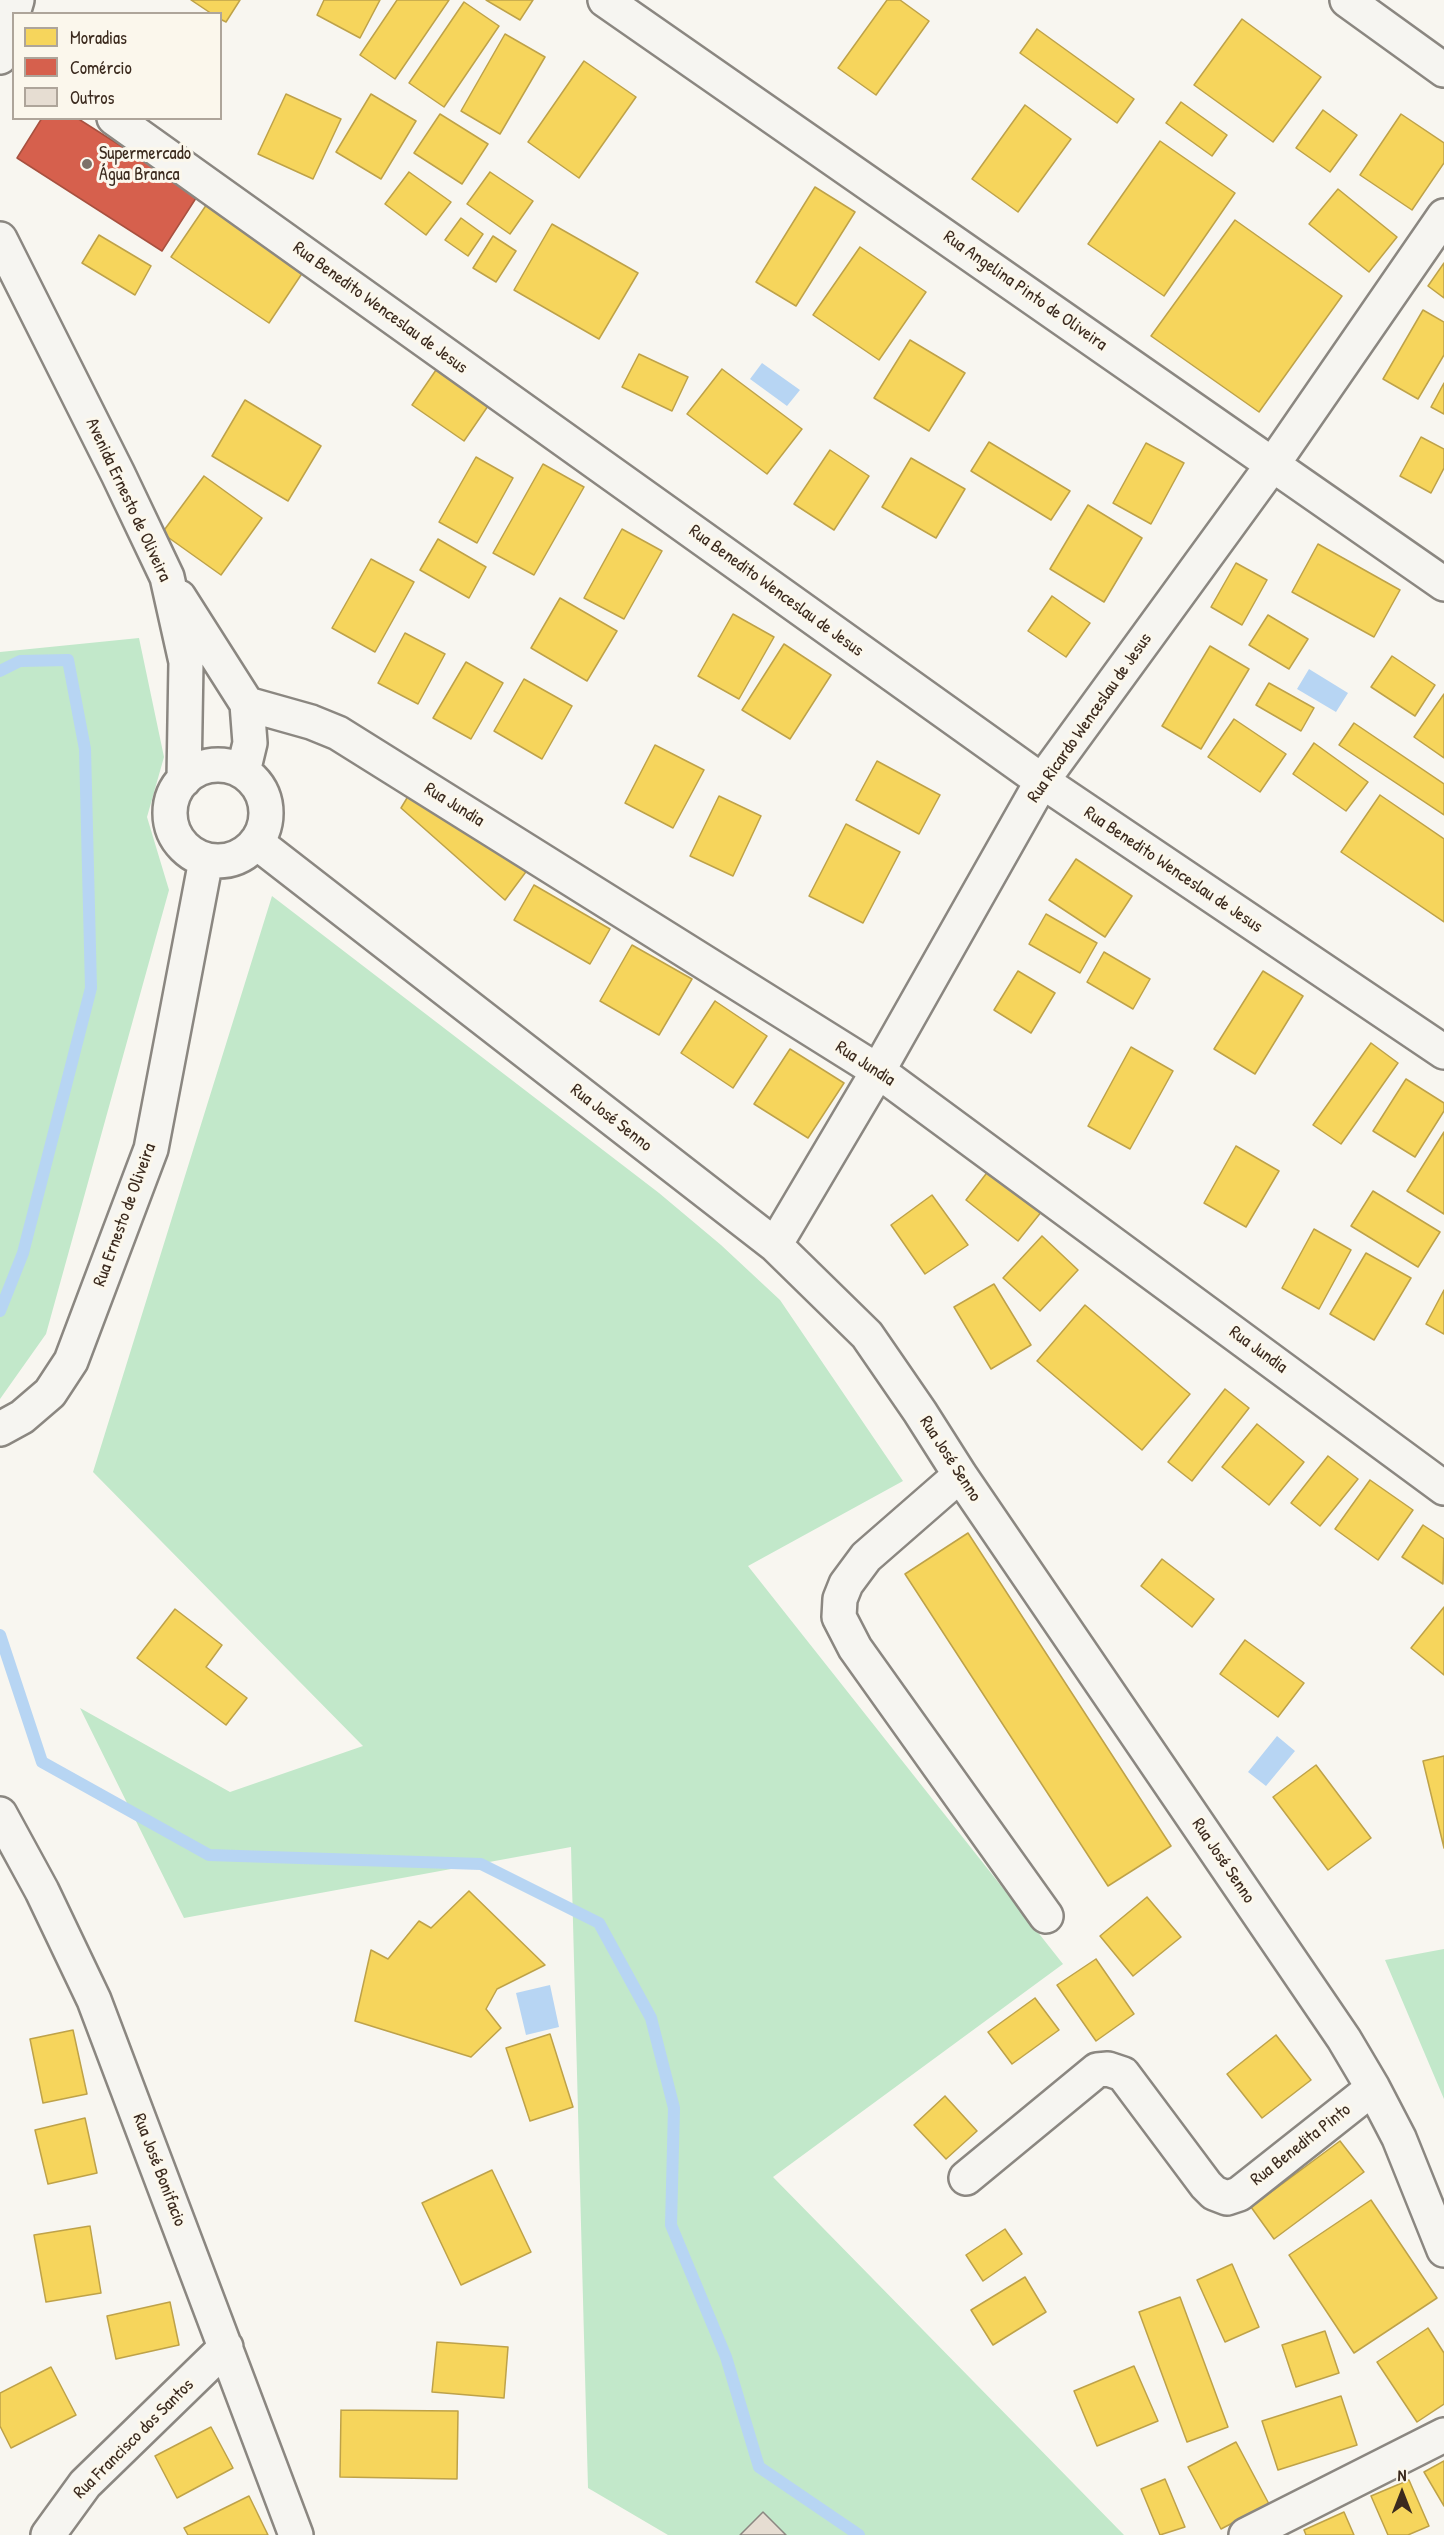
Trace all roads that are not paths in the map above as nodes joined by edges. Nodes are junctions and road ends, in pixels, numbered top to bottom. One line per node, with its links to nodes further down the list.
1 (605, 0): 9 (street, Rua Angelina Pinto de Oliveira)
2 (1347, 0): 5 (street)
3 (12, 22): 4 (street)
4 (6, 48)
5 (1444, 70)
6 (117, 120): 15 (street, Rua Benedito Wenceslau de Jesus)
7 (1444, 216): 9 (street, Rua Ricardo Wenceslau de Jesus)
8 (0, 239): 10 (street, Avenida Ernesto de Oliveira)
9 (1273, 464): 11 (street, Rua Angelina Pinto de Oliveira); 15 (street, Rua Ricardo Wenceslau de Jesus)
10 (167, 577): 12 (street); 14 (street, Avenida Ernesto de Oliveira)
11 (1444, 584)
12 (247, 704): 13 (street); 19 (street, Rua Jundia)
13 (243, 772): 14 (street); 16 (street)
14 (184, 780): 17 (street)
15 (1042, 781): 18 (street, Rua Benedito Wenceslau de Jesus); 19 (street, Rua Ricardo Wenceslau de Jesus)
16 (256, 842): 17 (street); 20 (street, Rua José Senno)
17 (206, 860): 21 (street, Rua Ernesto de Oliveira)
18 (1444, 1052)
19 (878, 1071): 20 (street, Rua Ricardo Wenceslau de Jesus); 23 (street, Rua Jundia)
20 (775, 1245): 22 (street, Rua José Senno)
21 (0, 1429)
22 (960, 1476): 25 (street); 26 (street, Rua José Senno)
23 (1444, 1488)
24 (0, 1814): 29 (street, Rua José Bonifacio)
25 (1046, 1916)
26 (1373, 2088): 27 (street, Rua Benedita Pinto); 28 (street, Rua José Senno)
27 (966, 2178)
28 (1444, 2250)
29 (226, 2347): 31 (street, Rua Francisco dos Santos); 32 (street, Rua José Bonifacio)
30 (1444, 2435): 33 (street)
31 (48, 2535)
32 (296, 2535)
33 (1246, 2535)

